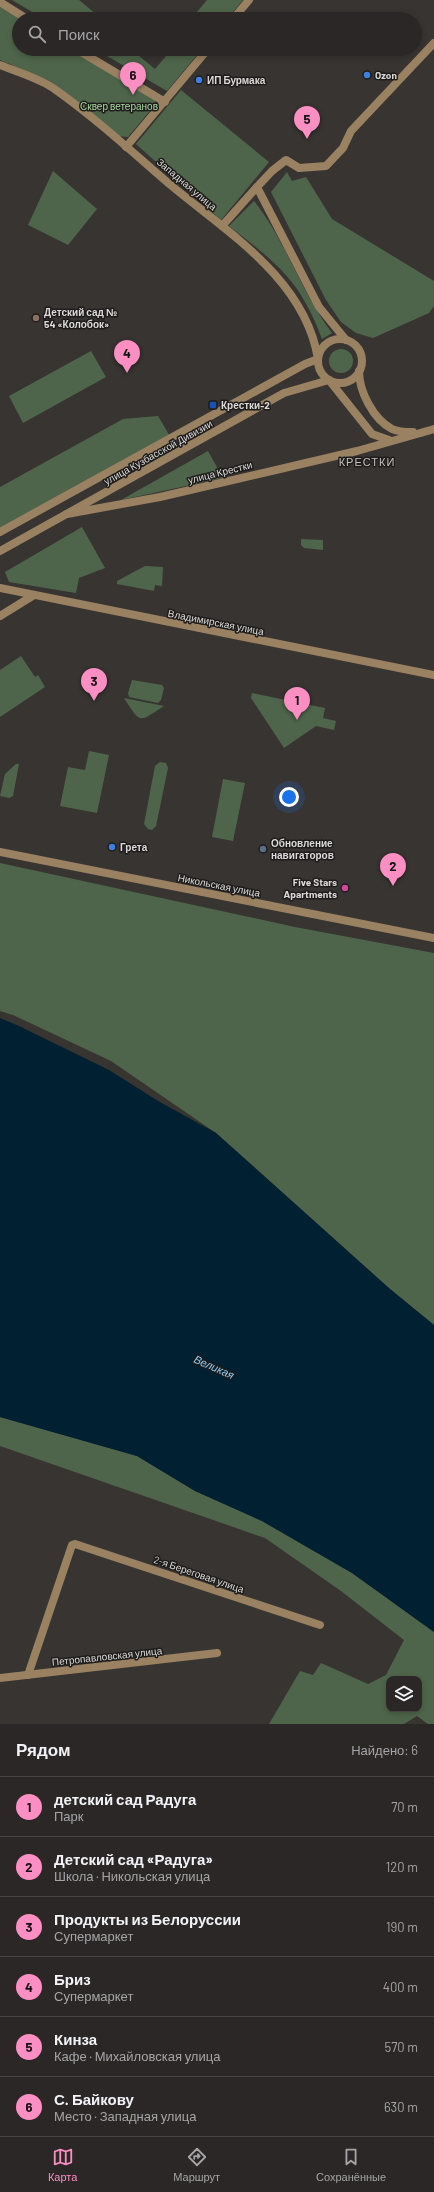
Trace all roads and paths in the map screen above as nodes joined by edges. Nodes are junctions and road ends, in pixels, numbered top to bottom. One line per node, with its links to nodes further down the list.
1 (249, 0): 4 (street)
2 (0, 2): 3 (street)
3 (16, 12)
4 (239, 12)
5 (434, 43): 8 (street)
6 (88, 56): 11 (street)
7 (202, 56): 11 (street)
8 (422, 56)
9 (422, 56): 13 (street)
10 (0, 65): 12 (street, Западная улица)
11 (165, 102): 12 (street)
12 (126, 147): 14 (street, Западная улица)
13 (257, 187): 14 (street); 15 (street)
14 (222, 226): 16 (street, Западная улица)
15 (346, 340): 16 (street); 17 (street)
16 (318, 359): 18 (street); 24 (street, улица Кузбасской Дивизии)
17 (359, 371): 18 (street); 19 (street)
18 (329, 380): 22 (street); 23 (street, улица Кузбасской Дивизии)
19 (386, 425): 21 (street); 22 (street)
20 (434, 429): 21 (street, улица Крестки)
21 (418, 433): 22 (street, улица Крестки)
22 (380, 442): 23 (street, улица Крестки)
23 (66, 514): 25 (street, улица Кузбасской Дивизии)
24 (0, 532)
25 (0, 551)
26 (0, 588): 27 (street, Владимирская улица)
27 (34, 595): 28 (street); 29 (street, Владимирская улица)
28 (0, 616)
29 (434, 675)
30 (0, 852): 31 (street, Никольская улица)
31 (434, 938)
32 (320, 1625): 34 (street, 2-я Береговая улица)
33 (217, 1654): 34 (street, Петропавловская улица)
34 (28, 1675): 35 (street, Петропавловская улица)
35 (0, 1678)

